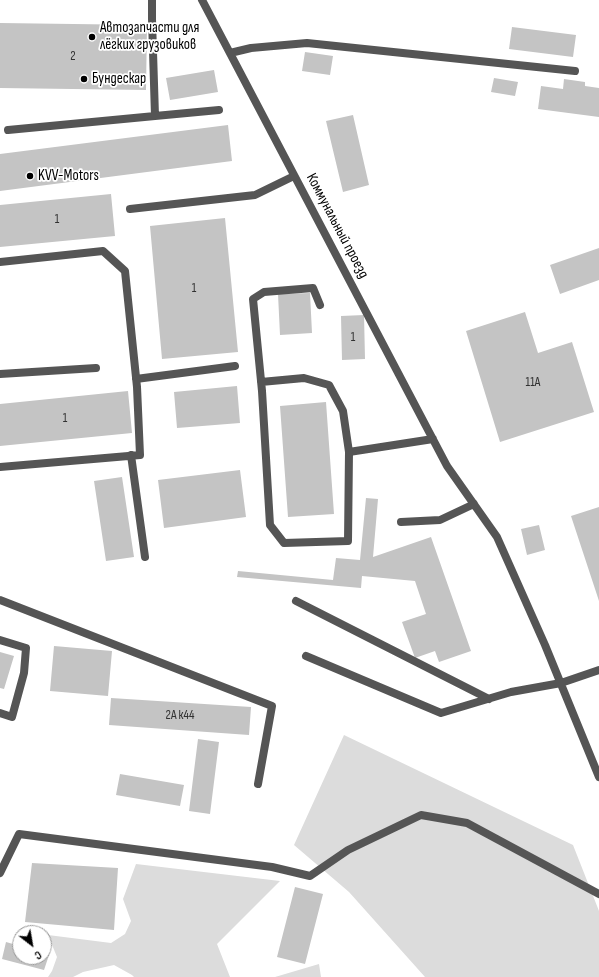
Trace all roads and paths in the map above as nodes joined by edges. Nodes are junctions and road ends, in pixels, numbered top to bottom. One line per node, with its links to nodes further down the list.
1 (152, 0): 6 (lane)
2 (202, 0): 3 (lane, Коммунальный проезд)
3 (230, 53): 4 (lane); 8 (lane, Коммунальный проезд)
4 (575, 71)
5 (219, 110): 6 (lane)
6 (155, 116): 7 (lane)
7 (8, 130)
8 (294, 176): 9 (lane); 17 (lane, Коммунальный проезд)
9 (130, 209)
10 (0, 262): 15 (lane)
11 (320, 305): 16 (lane)
12 (235, 366): 15 (lane)
13 (96, 368): 14 (lane)
14 (0, 374)
15 (136, 379): 19 (lane)
16 (261, 382): 18 (lane); 18 (lane)
17 (433, 439): 18 (lane); 21 (lane, Коммунальный проезд)
18 (349, 452)
19 (131, 455): 20 (lane); 23 (lane)
20 (0, 467)
21 (474, 504): 22 (lane); 29 (lane, Коммунальный проезд)
22 (401, 522)
23 (145, 557)
24 (0, 600): 33 (lane)
25 (296, 601): 30 (lane)
26 (0, 640): 31 (lane)
27 (306, 656): 30 (lane)
28 (599, 670): 29 (lane)
29 (561, 683): 30 (lane); 32 (lane, Коммунальный проезд)
30 (489, 699)
31 (0, 713)
32 (599, 777)
33 (258, 784)
34 (0, 872): 35 (lane)
35 (599, 894)

